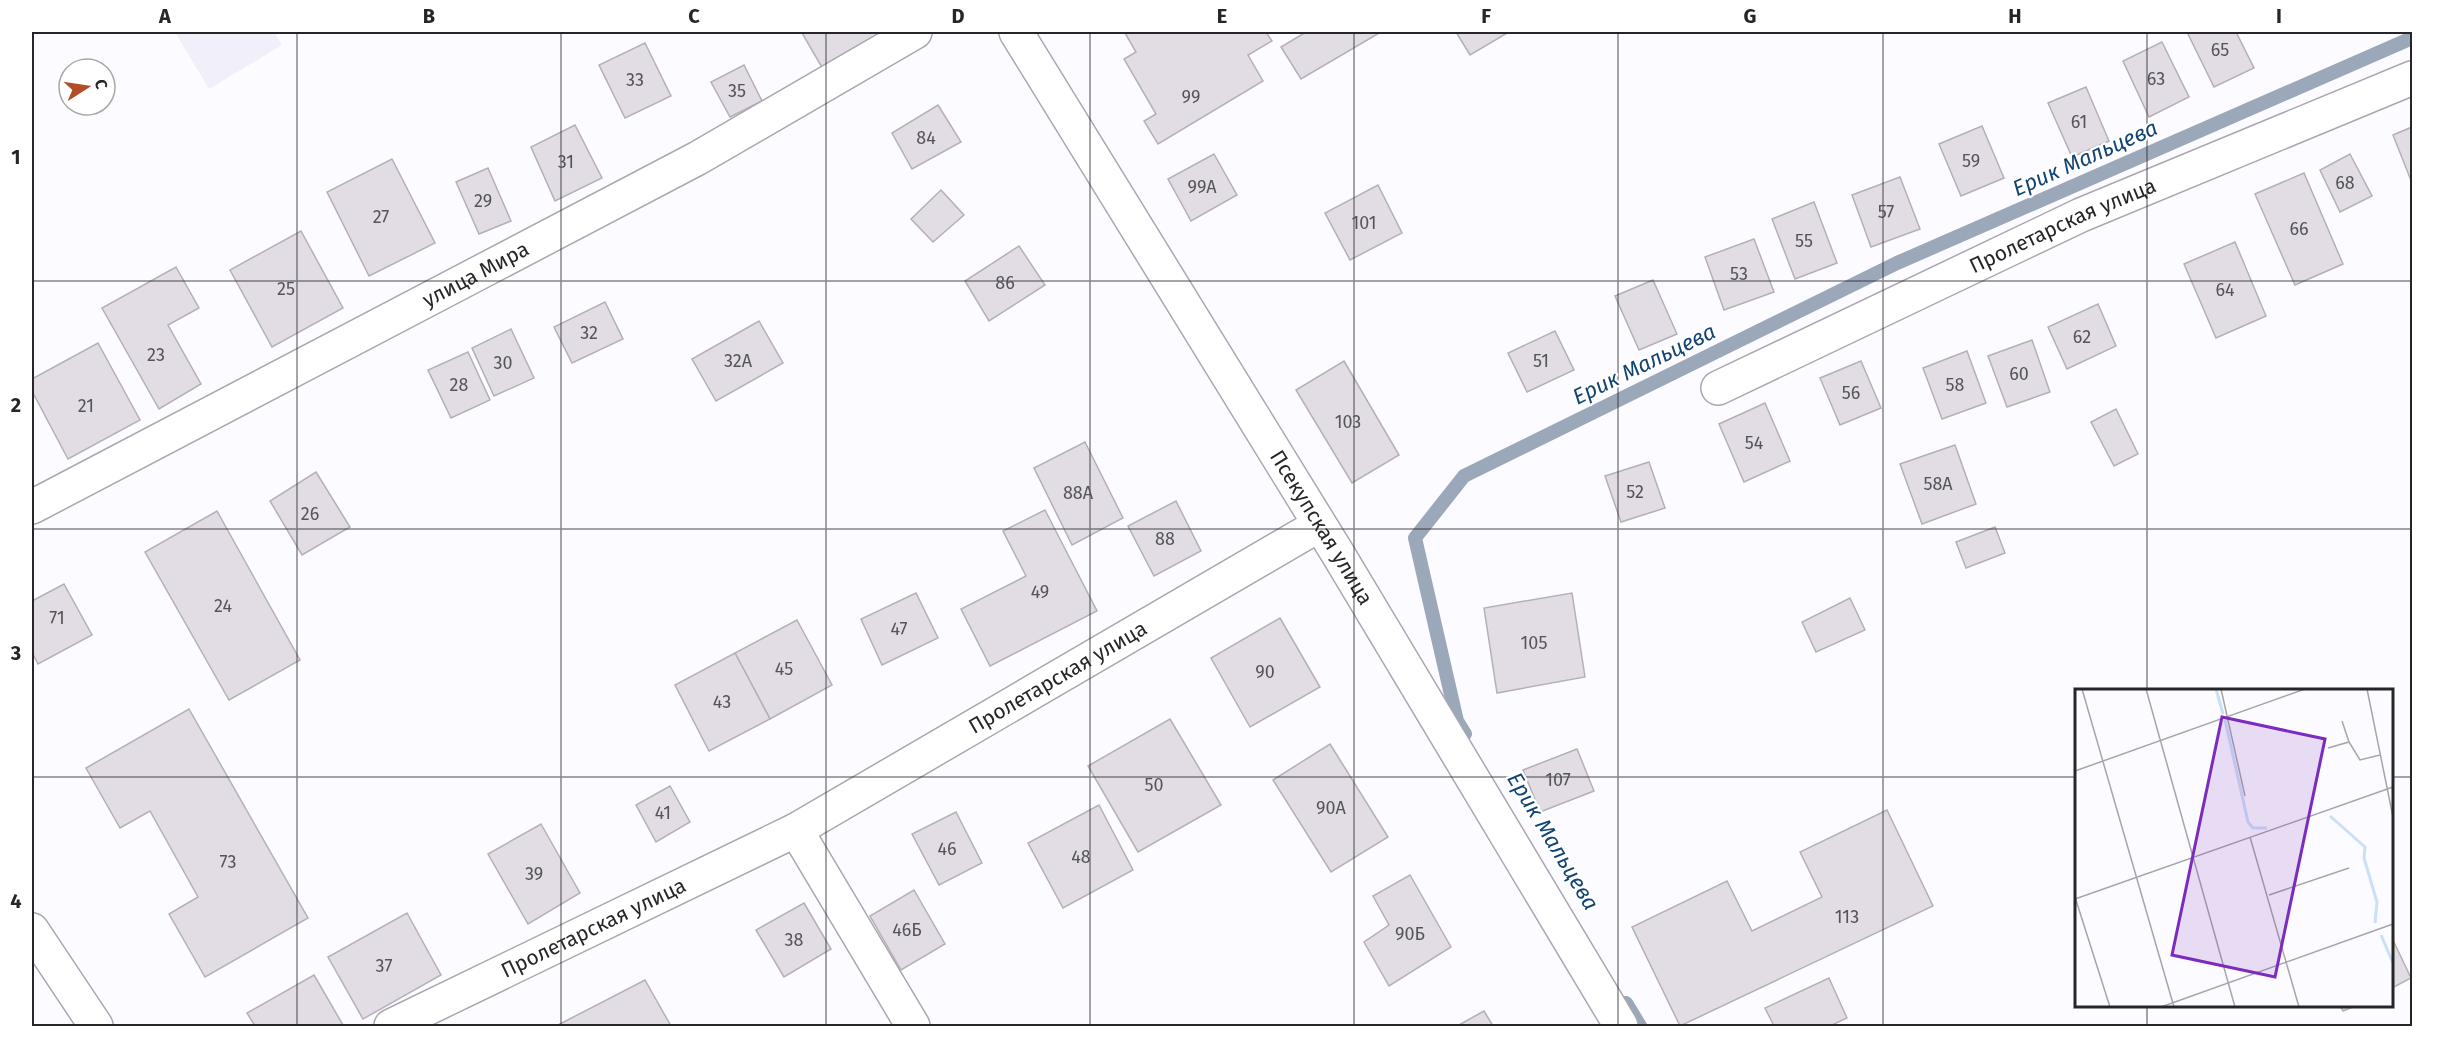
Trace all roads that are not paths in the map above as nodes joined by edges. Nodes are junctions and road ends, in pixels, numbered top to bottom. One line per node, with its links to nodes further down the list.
1 (915, 32): 5 (street, улица Мира)
2 (1016, 32): 6 (street, Псекупская улица)
3 (2412, 78): 4 (street, Пролетарская улица)
4 (1718, 388)
5 (32, 507)
6 (1319, 525): 7 (street, Пролетарская улица); 12 (street, Псекупская улица)
7 (796, 830): 10 (street, Пролетарская улица); 11 (street)
8 (32, 930): 9 (street)
9 (96, 1026)
10 (391, 1026)
11 (913, 1026)
12 (1621, 1026)

